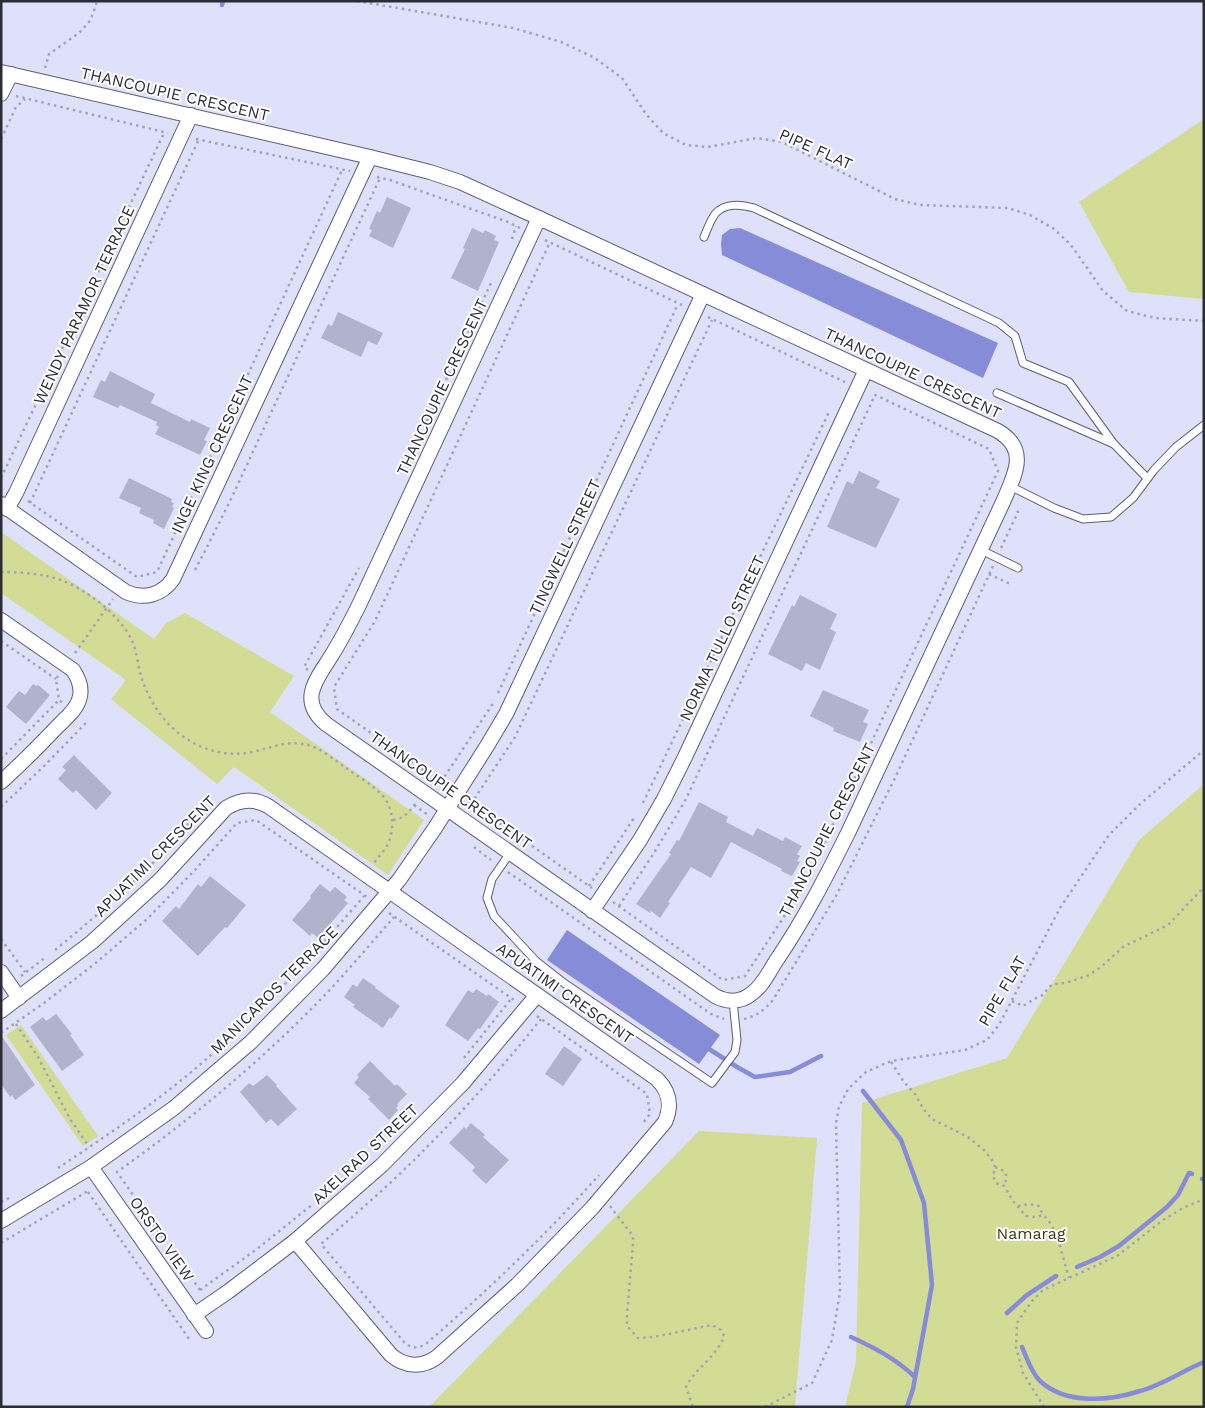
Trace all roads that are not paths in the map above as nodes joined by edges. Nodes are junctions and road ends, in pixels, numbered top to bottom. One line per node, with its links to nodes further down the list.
1 (6, 73): 2 (street); 3 (street, THANCOUPIE CRESCENT)
2 (1, 94)
3 (190, 116): 4 (street, THANCOUPIE CRESCENT); 14 (street, WENDY PARAMOR TERRACE)
4 (370, 157): 5 (street, THANCOUPIE CRESCENT); 14 (street, INGE KING CRESCENT)
5 (540, 218): 7 (street, THANCOUPIE CRESCENT); 19 (street, THANCOUPIE CRESCENT)
6 (704, 237): 11 (lane)
7 (702, 294): 8 (street, THANCOUPIE CRESCENT); 19 (street, TINGWELL STREET)
8 (866, 370): 13 (street, THANCOUPIE CRESCENT); 22 (street, NORMA TULLO STREET)
9 (997, 392): 11 (lane)
10 (1204, 425): 12 (lane)
11 (1114, 444): 12 (lane)
12 (1147, 478): 13 (lane)
13 (1010, 486): 15 (street, THANCOUPIE CRESCENT)
14 (4, 506)
15 (981, 550): 16 (lane); 26 (street, THANCOUPIE CRESCENT)
16 (1018, 568)
17 (1, 620): 18 (street)
18 (1, 782)
19 (447, 809): 20 (street, THANCOUPIE CRESCENT); 21 (street, MANICAROS TERRACE)
20 (510, 853): 22 (street, THANCOUPIE CRESCENT); 26 (lane)
21 (389, 892): 24 (street, APUATIMI CRESCENT); 25 (street, APUATIMI CRESCENT); 28 (street, MANICAROS TERRACE)
22 (592, 911): 26 (street, THANCOUPIE CRESCENT)
23 (5, 978): 25 (street)
24 (537, 995): 30 (street, AXELRAD STREET); 30 (street, APUATIMI CRESCENT)
25 (20, 998): 27 (street, APUATIMI CRESCENT)
26 (733, 1000)
27 (1, 1011)
28 (91, 1167): 29 (street, MANICAROS TERRACE); 31 (street, ORSTO VIEW)
29 (1, 1221)
30 (295, 1241): 31 (street, AXELRAD STREET)
31 (194, 1315): 32 (street, ORSTO VIEW)
32 (206, 1331)

